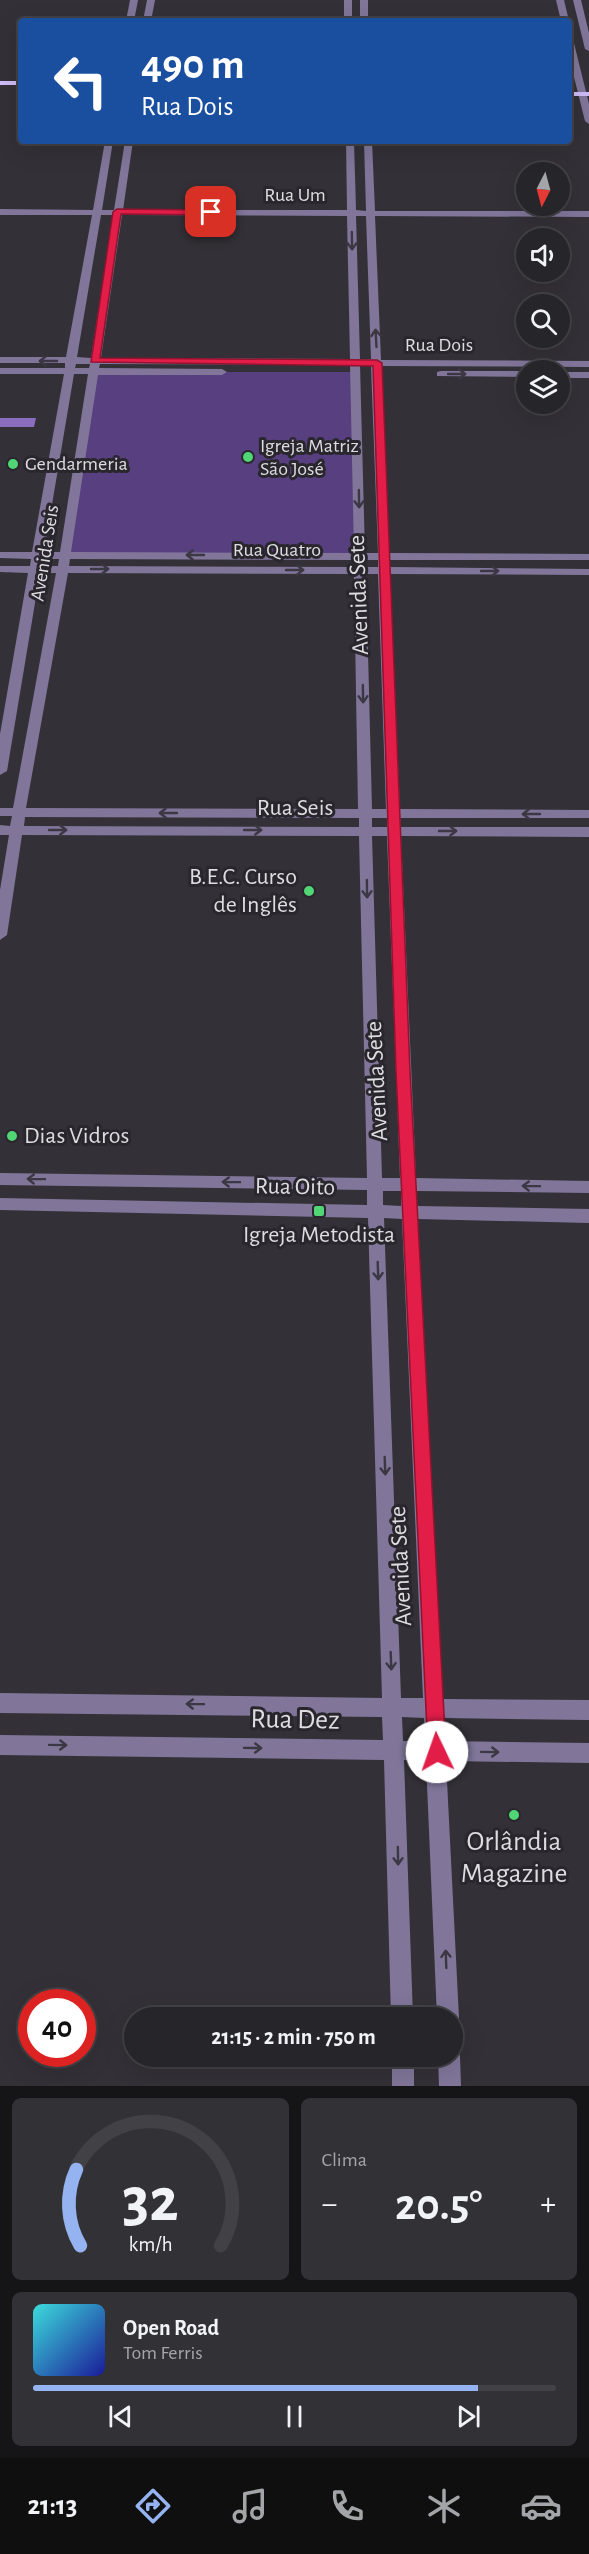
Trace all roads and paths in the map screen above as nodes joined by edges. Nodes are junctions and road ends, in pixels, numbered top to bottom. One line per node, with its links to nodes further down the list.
1 (134, 0): 7 (street)
2 (151, 0): 8 (street)
3 (348, 0): 9 (street)
4 (364, 0): 10 (street)
5 (560, 0): 11 (street)
6 (577, 0): 13 (street)
7 (131, 18)
8 (148, 18)
9 (348, 18)
10 (364, 18)
11 (564, 18)
12 (572, 48): 18 (street)
13 (589, 49)
14 (0, 83): 15 (main road)
15 (18, 83)
16 (0, 90): 17 (main road)
17 (18, 90)
18 (585, 91): 19 (street)
19 (589, 121)
20 (108, 144): 26 (street, Avenida Seis)
21 (129, 144): 27 (street, Avenida Seis)
22 (350, 144): 28 (street, Avenida Sete)
23 (368, 144): 29 (street, Avenida Sete)
24 (0, 206): 26 (street, Rua Um)
25 (589, 208): 29 (street, Rua Um)
26 (96, 209): 27 (street, Rua Um); 30 (street, Rua Um); 35 (street, Avenida Seis)
27 (118, 209): 28 (street, Rua Um); 33 (street, Avenida Seis)
28 (351, 210): 29 (street, Rua Um); 36 (street, Avenida Sete, one-way to 36)
29 (371, 210): 31 (street, Rua Um); 37 (street, Avenida Sete, one-way to 29)
30 (0, 212)
31 (589, 214)
32 (0, 360): 35 (street, Rua Dois, one-way to 32)
33 (95, 360): 35 (street, Rua Dois); 36 (street, Rua Dois); 39 (street, Avenida Seis)
34 (589, 364): 37 (street, Rua Dois)
35 (70, 366): 38 (street, Rua Dois); 39 (street, Rua Dois); 44 (street, Avenida Seis)
36 (355, 368): 37 (street, Rua Dois); 39 (street, Rua Dois); 46 (street, Avenida Sete, one-way to 46)
37 (377, 368): 40 (street, Rua Dois, one-way to 40); 48 (street, Avenida Sete)
38 (0, 371)
39 (93, 372): 45 (street, Avenida Seis)
40 (516, 374)
41 (570, 375): 42 (street)
42 (589, 375)
43 (0, 555): 44 (street, Rua Quatro)
44 (38, 555): 45 (street, Rua Quatro); 50 (street, Avenida Seis)
45 (65, 555): 46 (street, Rua Quatro, one-way to 45); 51 (street, Avenida Seis)
46 (360, 555): 48 (street, Rua Quatro); 52 (street, Avenida Sete)
47 (589, 557): 48 (street, Rua Quatro)
48 (385, 563): 52 (street, Rua Quatro); 53 (street, Rua Quatro, one-way to 53); 58 (street, Avenida Sete)
49 (0, 569): 50 (street, Rua Quatro)
50 (36, 569): 51 (street, Rua Quatro); 54 (street, Avenida Seis)
51 (63, 569): 52 (street, Rua Quatro, one-way to 52); 56 (street, Avenida Seis)
52 (360, 570): 57 (street, Avenida Sete, one-way to 57)
53 (589, 572)
54 (0, 771)
55 (0, 812): 56 (street, Rua Seis)
56 (19, 812): 57 (street, Rua Seis, one-way to 56); 61 (street, Avenida Seis)
57 (366, 813): 58 (street, Rua Seis); 62 (street, Avenida Sete)
58 (394, 813): 59 (street, Rua Seis, one-way to 58); 63 (street, Avenida Sete)
59 (589, 814)
60 (0, 830): 61 (street, Rua Seis)
61 (16, 830): 62 (street, Rua Seis, one-way to 62); 65 (street, Avenida Seis)
62 (366, 830): 63 (street, Rua Seis); 67 (street, Avenida Sete, one-way to 67)
63 (394, 831): 64 (street, Rua Seis, one-way to 64); 68 (street, Avenida Sete)
64 (589, 832)
65 (0, 935)
66 (0, 1179): 67 (street, Rua Oito, one-way to 66)
67 (375, 1184): 68 (street, Rua Oito); 71 (street, Avenida Sete)
68 (409, 1185): 69 (street, Rua Oito, one-way to 68); 72 (street, Avenida Sete)
69 (589, 1187)
70 (0, 1204): 71 (street, Rua Oito)
71 (376, 1213): 72 (street, Rua Oito); 75 (street, Avenida Sete, one-way to 75)
72 (410, 1214): 73 (street, Rua Oito); 76 (street, Avenida Sete)
73 (589, 1216)
74 (0, 1703): 75 (street, Rua Dez, one-way to 74)
75 (393, 1706): 76 (street, Rua Dez); 79 (street, Avenida Sete)
76 (435, 1707): 77 (street, Rua Dez); 80 (street, Avenida Sete)
77 (589, 1710)
78 (0, 1744): 79 (street, Rua Dez, one-way to 79)
79 (394, 1750): 80 (street, Rua Dez); 82 (street, Avenida Sete, one-way to 82)
80 (437, 1752): 81 (street, Rua Dez, one-way to 81); 83 (street, Avenida Sete, one-way to 80)
81 (589, 1753)
82 (402, 2007)
83 (448, 2007)
84 (403, 2067): 86 (street)
85 (449, 2067): 87 (street)
86 (403, 2086)
87 (450, 2086)

